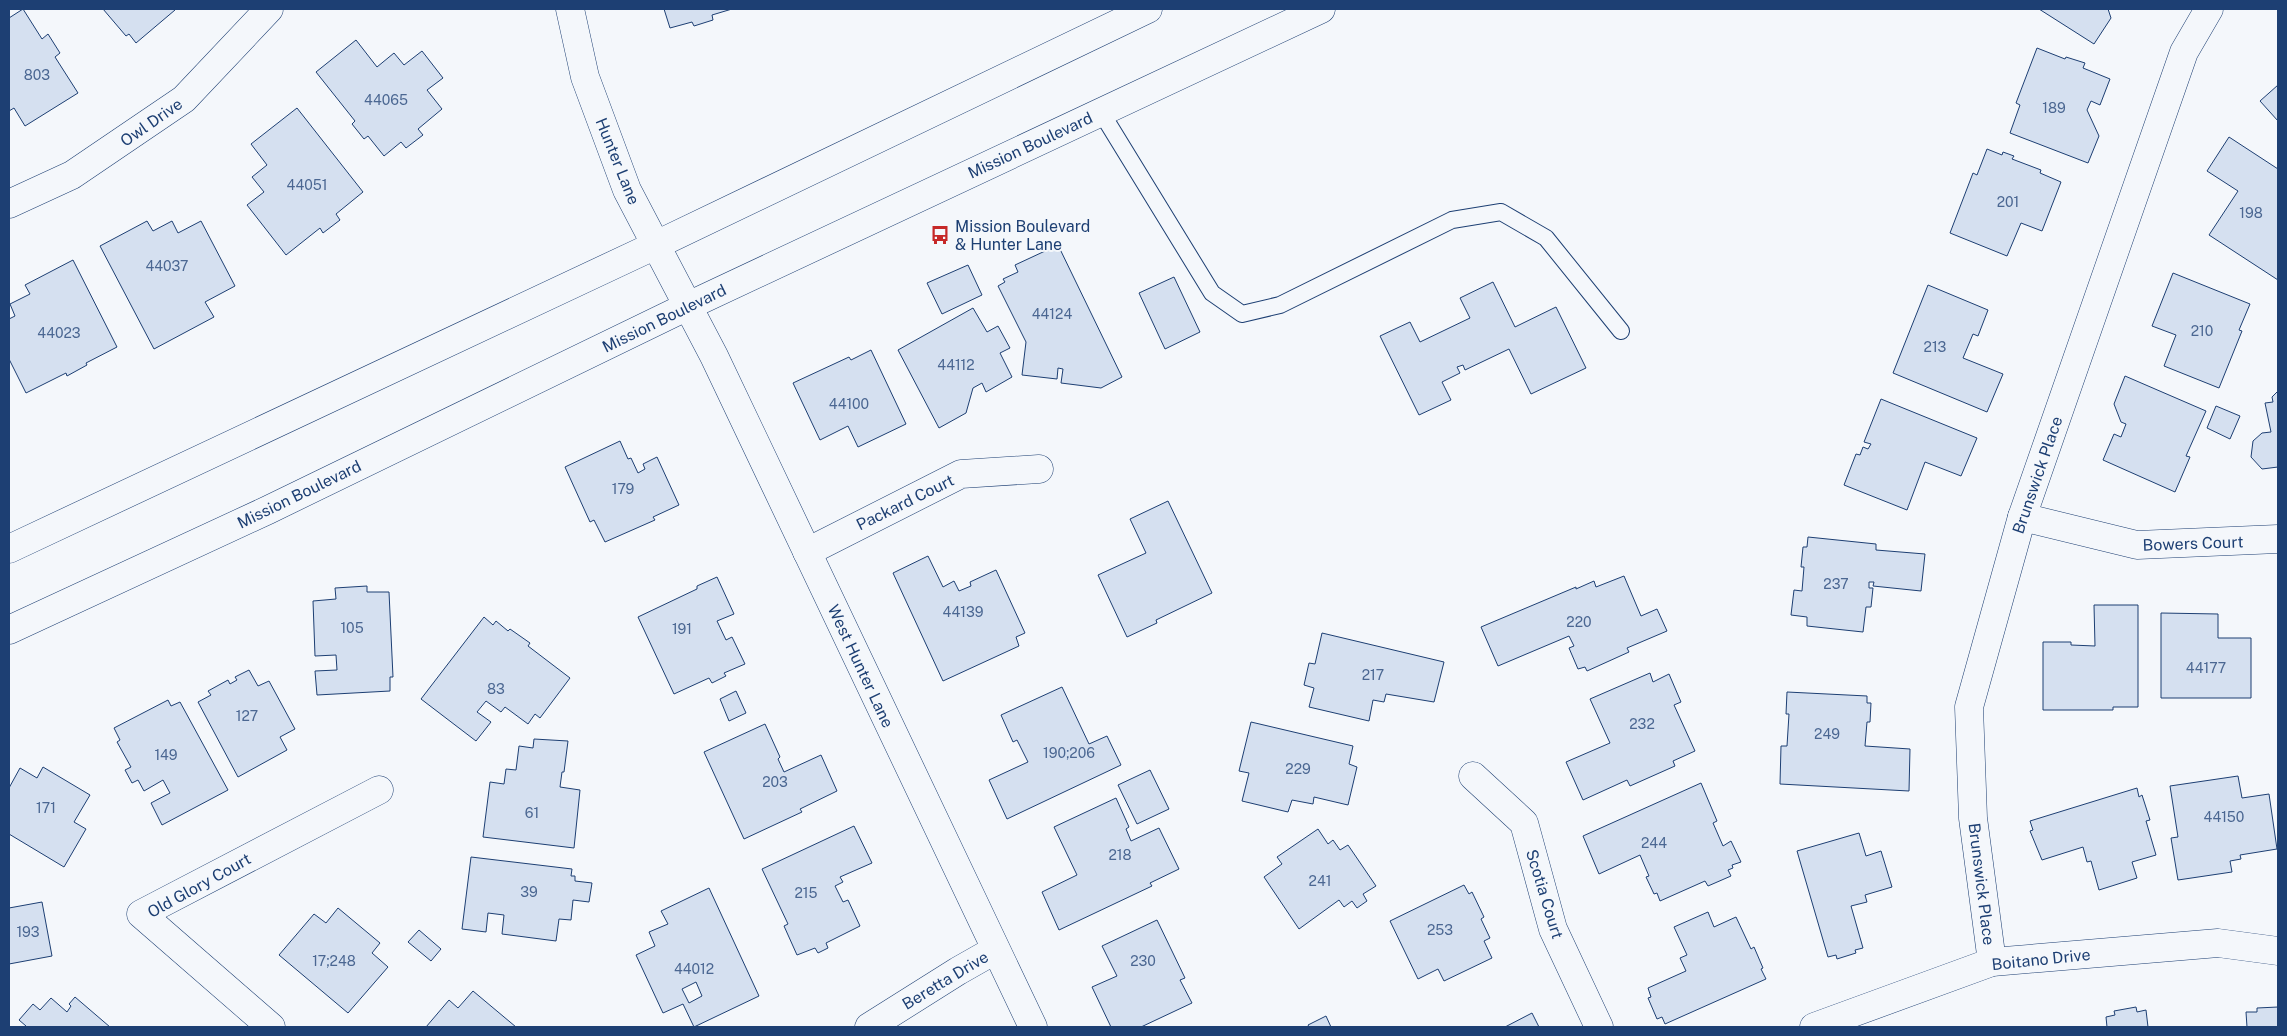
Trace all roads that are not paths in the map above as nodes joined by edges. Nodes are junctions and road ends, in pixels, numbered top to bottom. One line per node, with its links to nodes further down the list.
1 (269, 9): 7 (street, Owl Drive)
2 (570, 9): 8 (street, Hunter Lane)
3 (1148, 9): 8 (street)
4 (1321, 9): 6 (street, Mission Boulevard)
5 (2210, 9): 12 (street, Brunswick Place)
6 (1100, 112): 9 (street, Mission Boulevard); 10 (lane)
7 (9, 204)
8 (656, 244): 9 (street, Hunter Lane); 14 (street)
9 (688, 306): 15 (street, West Hunter Lane); 16 (street, Mission Boulevard)
10 (1621, 331)
11 (1039, 469): 15 (street, Packard Court)
12 (2022, 517): 13 (street, Bowers Court); 21 (street, Brunswick Place)
13 (2278, 539)
14 (9, 549)
15 (807, 552): 19 (street, West Hunter Lane)
16 (9, 630)
17 (1473, 776): 25 (street, Scotia Court)
18 (379, 790): 22 (street, Old Glory Court)
19 (996, 950): 23 (street, Beretta Drive); 24 (street, West Hunter Lane)
20 (2278, 951): 21 (street, Boitano Drive)
21 (1992, 962): 26 (street, Boitano Drive)
22 (271, 1027)
23 (869, 1027)
24 (1033, 1027)
25 (1599, 1027)
26 (1814, 1027)

